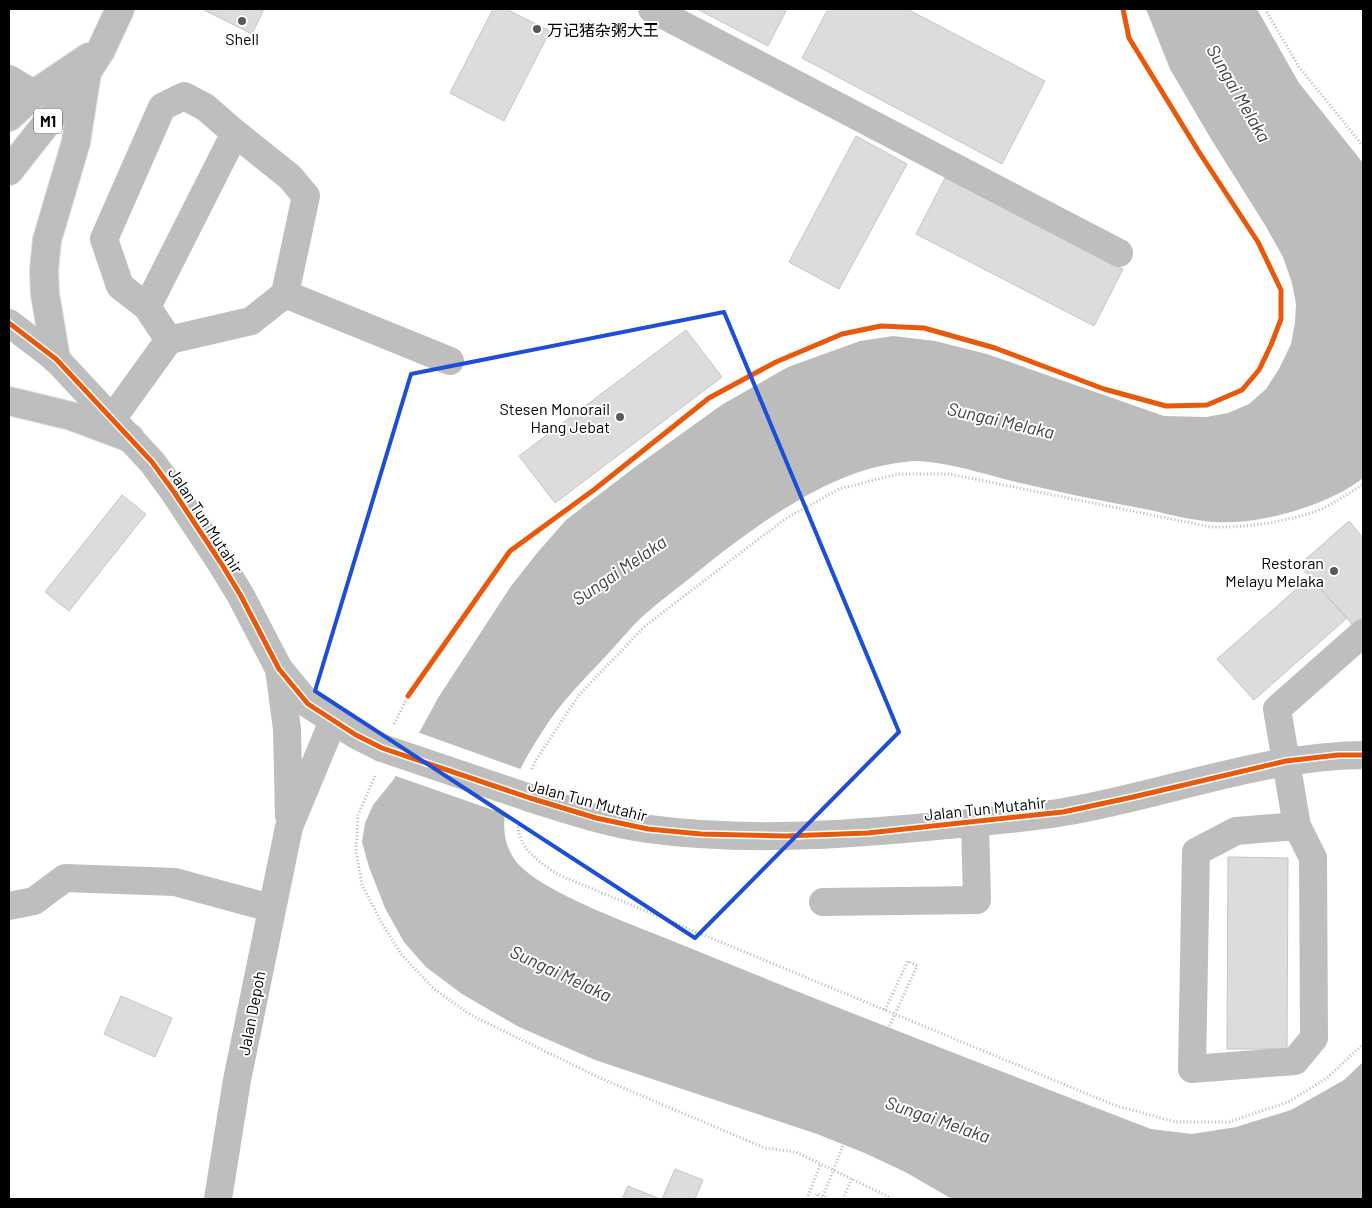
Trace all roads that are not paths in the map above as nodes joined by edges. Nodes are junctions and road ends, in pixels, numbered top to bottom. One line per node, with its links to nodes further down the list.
1 (120, 9): 3 (main road, M1)
2 (652, 9): 9 (street)
3 (94, 61): 5 (main road); 8 (main road, M1); 14 (main road)
4 (9, 79): 5 (street)
5 (34, 94): 6 (main road)
6 (9, 118)
7 (235, 134): 10 (street); 11 (street); 11 (street)
8 (9, 171)
9 (1119, 253)
10 (285, 294): 13 (street); 15 (street)
11 (147, 307): 13 (street)
12 (9, 323): 14 (street, Jalan Tun Mutahir)
13 (169, 340): 17 (street)
14 (56, 359): 17 (street, Jalan Tun Mutahir)
15 (450, 361)
16 (9, 401): 17 (main road)
17 (121, 428): 19 (street, Jalan Tun Mutahir)
18 (1363, 633): 22 (street)
19 (279, 669): 20 (street, Jalan Tun Mutahir); 25 (street, Jalan Depoh)
20 (333, 721): 23 (street, Jalan Tun Mutahir, bridge); 25 (street, Jalan Depoh)
21 (1363, 755): 22 (street, Jalan Tun Mutahir)
22 (1286, 761): 23 (street, Jalan Tun Mutahir); 24 (street)
23 (975, 822): 26 (street)
24 (1297, 826): 24 (street)
25 (289, 827): 28 (street, Jalan Depoh)
26 (822, 902)
27 (9, 906): 28 (street)
28 (272, 908): 29 (street, Jalan Depoh)
29 (218, 1199)

